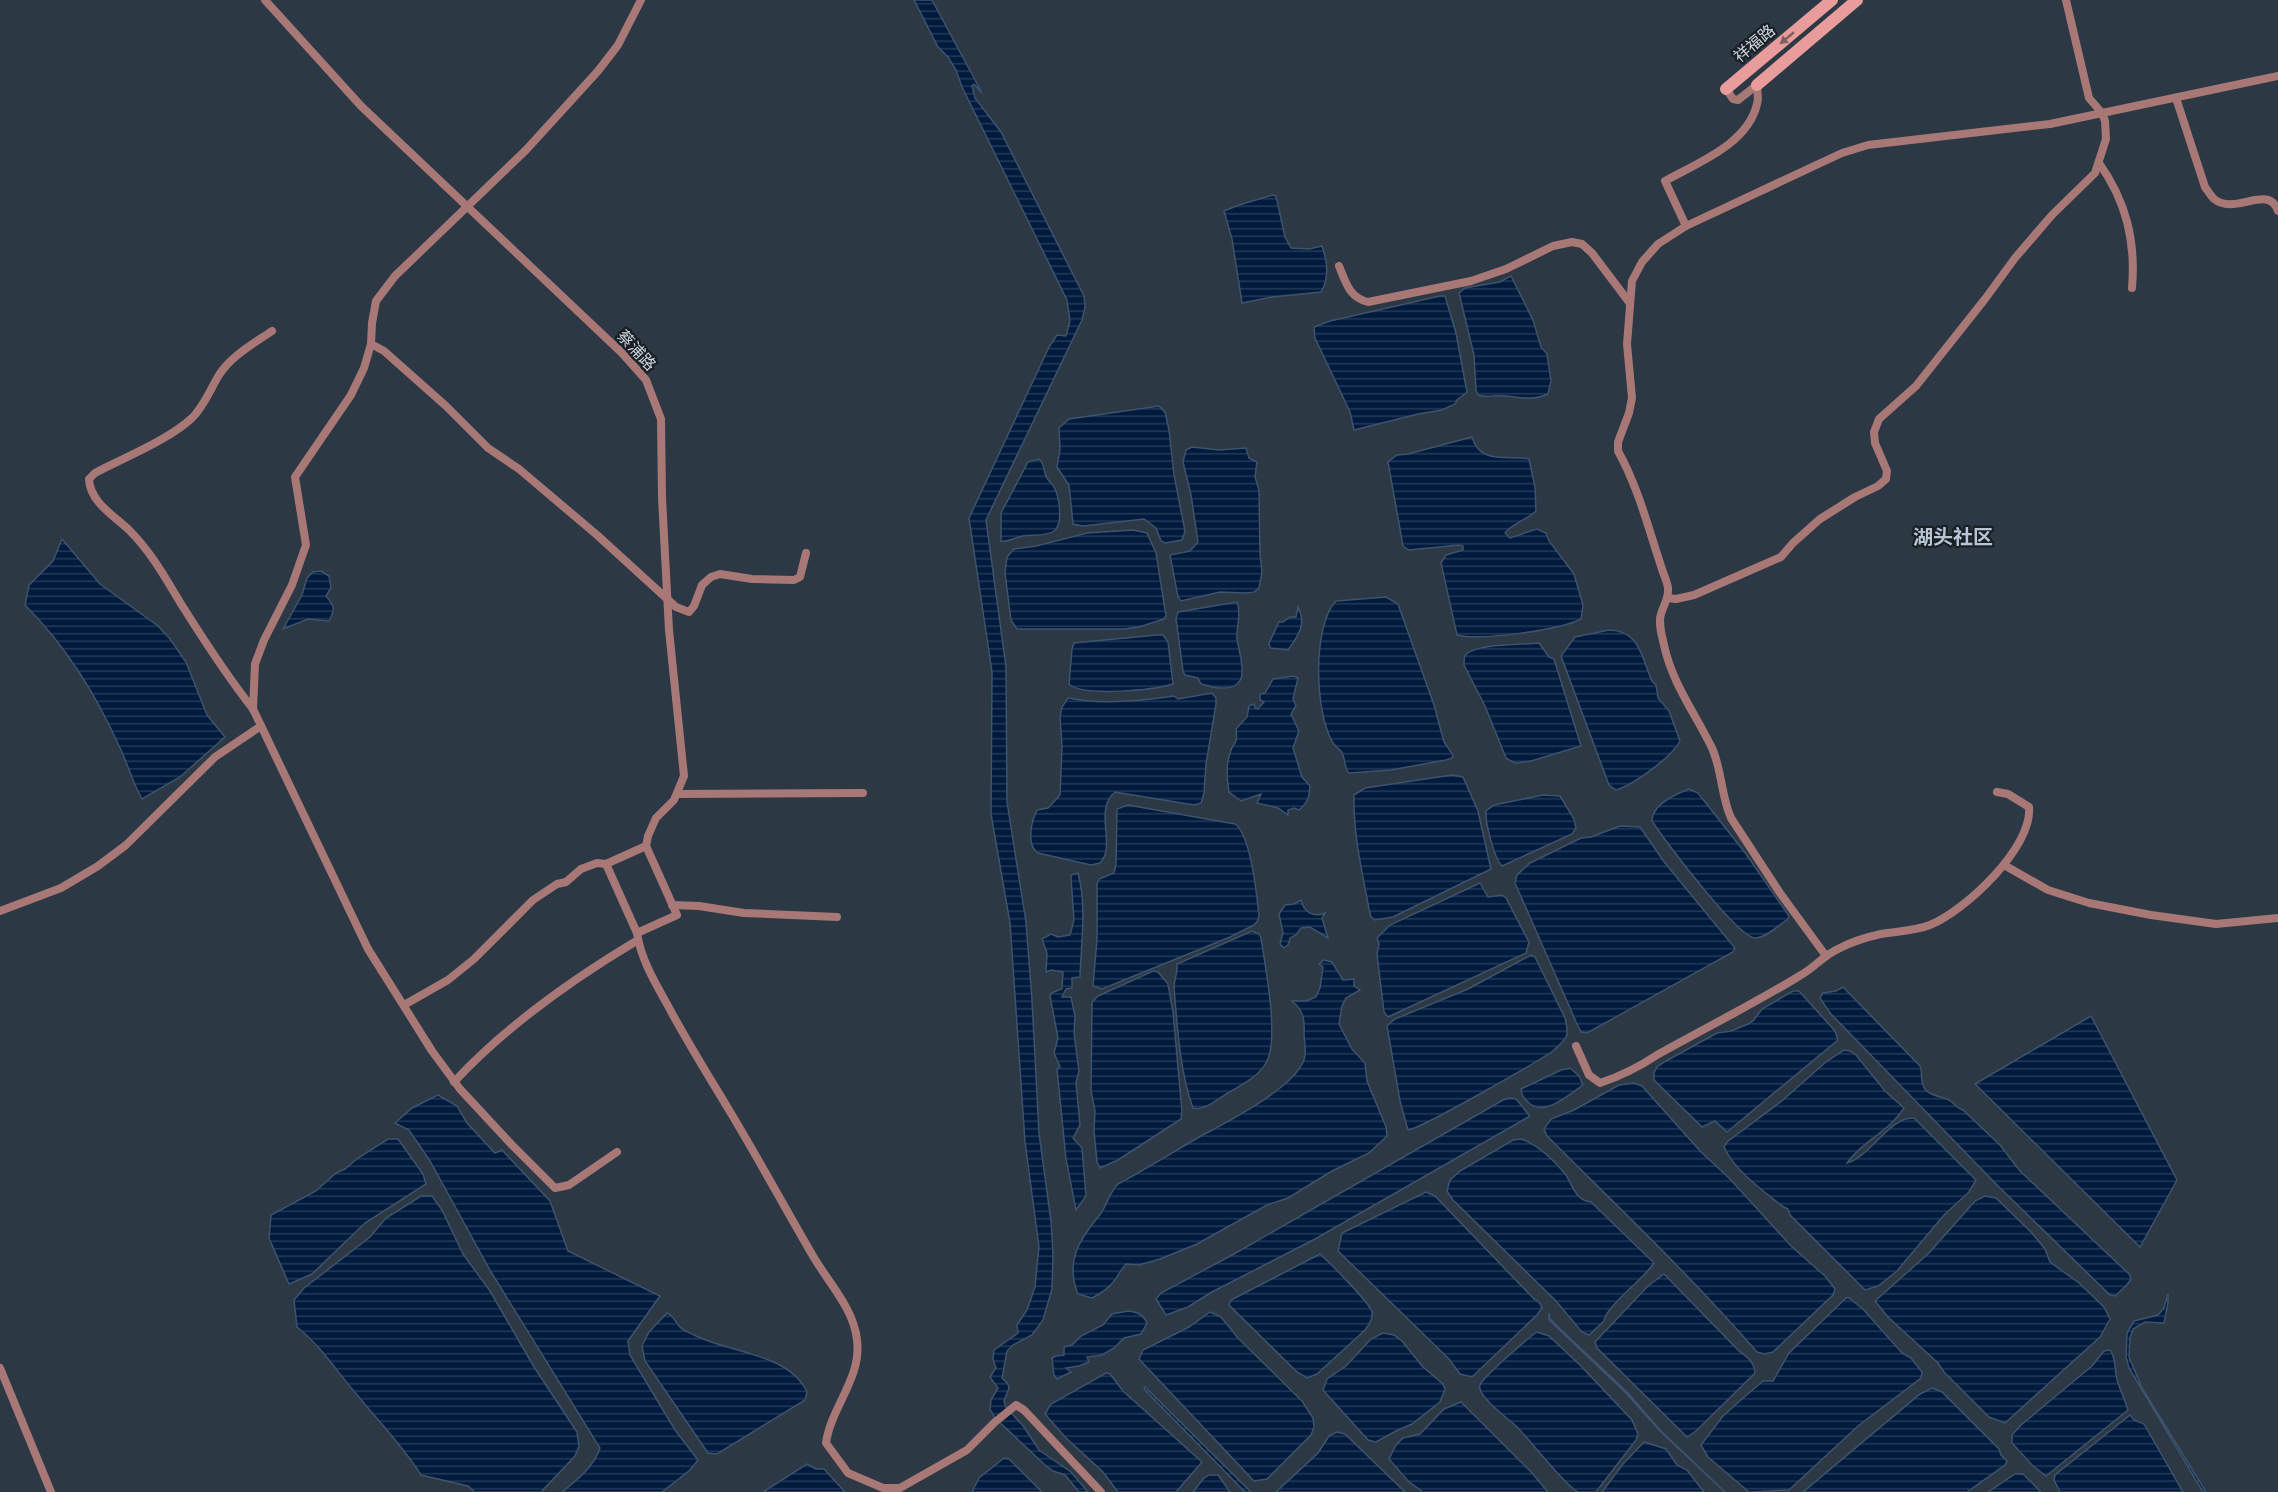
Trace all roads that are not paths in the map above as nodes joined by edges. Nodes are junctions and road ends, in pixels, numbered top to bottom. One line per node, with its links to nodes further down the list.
1 (265, 0): 12 (street, 蔡浦路)
2 (641, 0): 12 (street)
3 (1832, 0): 8 (main road, 祥福路, one-way to 8)
4 (1857, 0): 7 (main road, 祥福路)
5 (2066, 0): 10 (street)
6 (2278, 76): 9 (street)
7 (1756, 85): 8 (street); 14 (street)
8 (1726, 89)
9 (2176, 98): 10 (street); 13 (street)
10 (2102, 113): 11 (street); 14 (street)
11 (2099, 163): 16 (street); 22 (street)
12 (467, 206): 19 (street); 21 (street, 蔡浦路)
13 (2278, 211)
14 (1686, 226): 17 (street)
15 (1339, 266): 17 (street)
16 (2133, 288)
17 (1629, 302): 22 (street)
18 (272, 332): 23 (street)
19 (371, 344): 21 (street); 23 (street)
20 (806, 553): 21 (street)
21 (667, 598): 27 (street, 蔡浦路)
22 (1668, 598): 36 (street)
23 (253, 709): 24 (street)
24 (261, 726): 32 (street); 37 (street)
25 (1998, 792): 30 (street)
26 (863, 793): 27 (street)
27 (677, 794): 28 (street, 蔡浦路)
28 (646, 846): 29 (street); 31 (street)
29 (606, 864): 35 (street); 37 (street)
30 (2004, 865): 34 (street); 36 (street)
31 (672, 905): 33 (street); 35 (street)
32 (0, 911)
33 (837, 916)
34 (2278, 918)
35 (638, 937): 39 (street); 43 (street)
36 (1826, 956): 38 (street)
37 (404, 1005): 39 (street)
38 (1576, 1046)
39 (454, 1082): 40 (street)
40 (617, 1152)
41 (0, 1368): 42 (street)
42 (51, 1492)
43 (1101, 1492)

